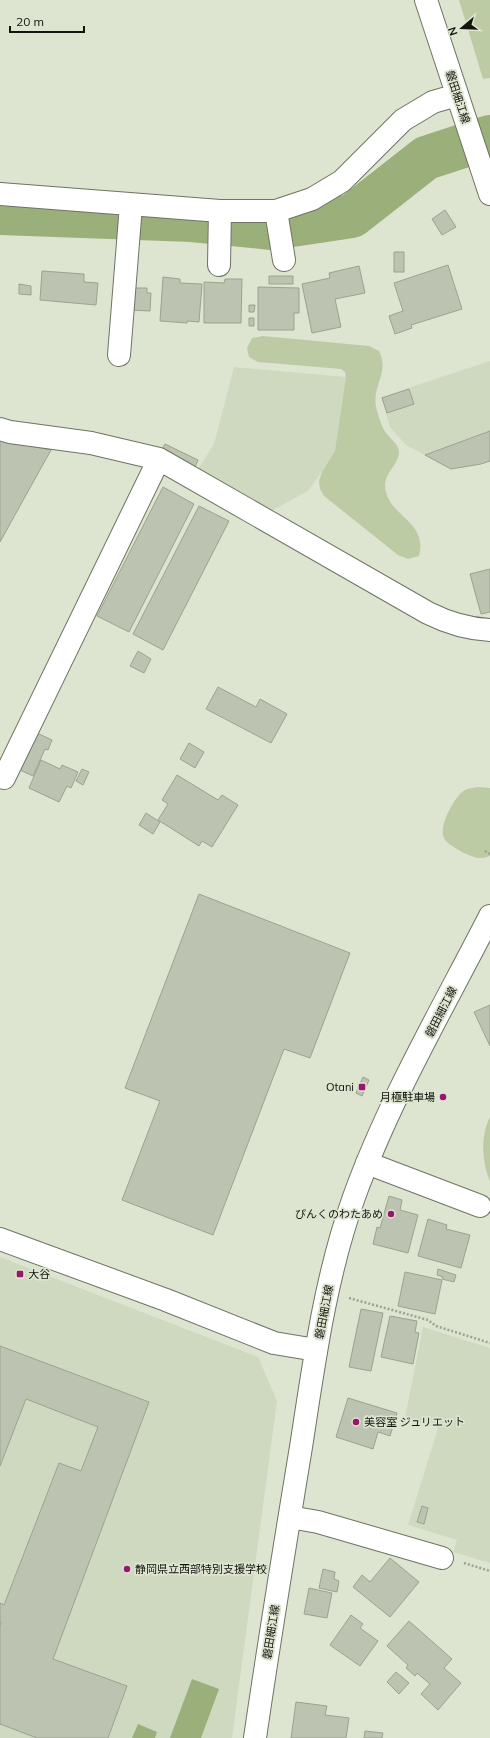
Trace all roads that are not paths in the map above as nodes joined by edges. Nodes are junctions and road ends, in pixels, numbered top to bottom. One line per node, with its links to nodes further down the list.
1 (426, 0): 2 (street, 磐田細江線)
2 (458, 95): 4 (street, 磐田細江線); 7 (street)
3 (0, 194): 5 (street)
4 (490, 194)
5 (131, 206): 6 (street); 10 (street)
6 (220, 211): 7 (street); 9 (street)
7 (276, 211): 8 (street)
8 (284, 260)
9 (219, 265)
10 (119, 355)
11 (0, 429): 12 (street)
12 (159, 459): 13 (street); 14 (street)
13 (490, 630)
14 (1, 781)
15 (490, 916): 16 (street, 磐田細江線)
16 (367, 1163): 17 (street); 19 (street, 磐田細江線)
17 (480, 1206)
18 (0, 1239): 19 (street)
19 (316, 1350): 20 (street, 磐田細江線)
20 (290, 1517): 21 (street); 22 (street, 磐田細江線)
21 (442, 1558)
22 (255, 1738)

